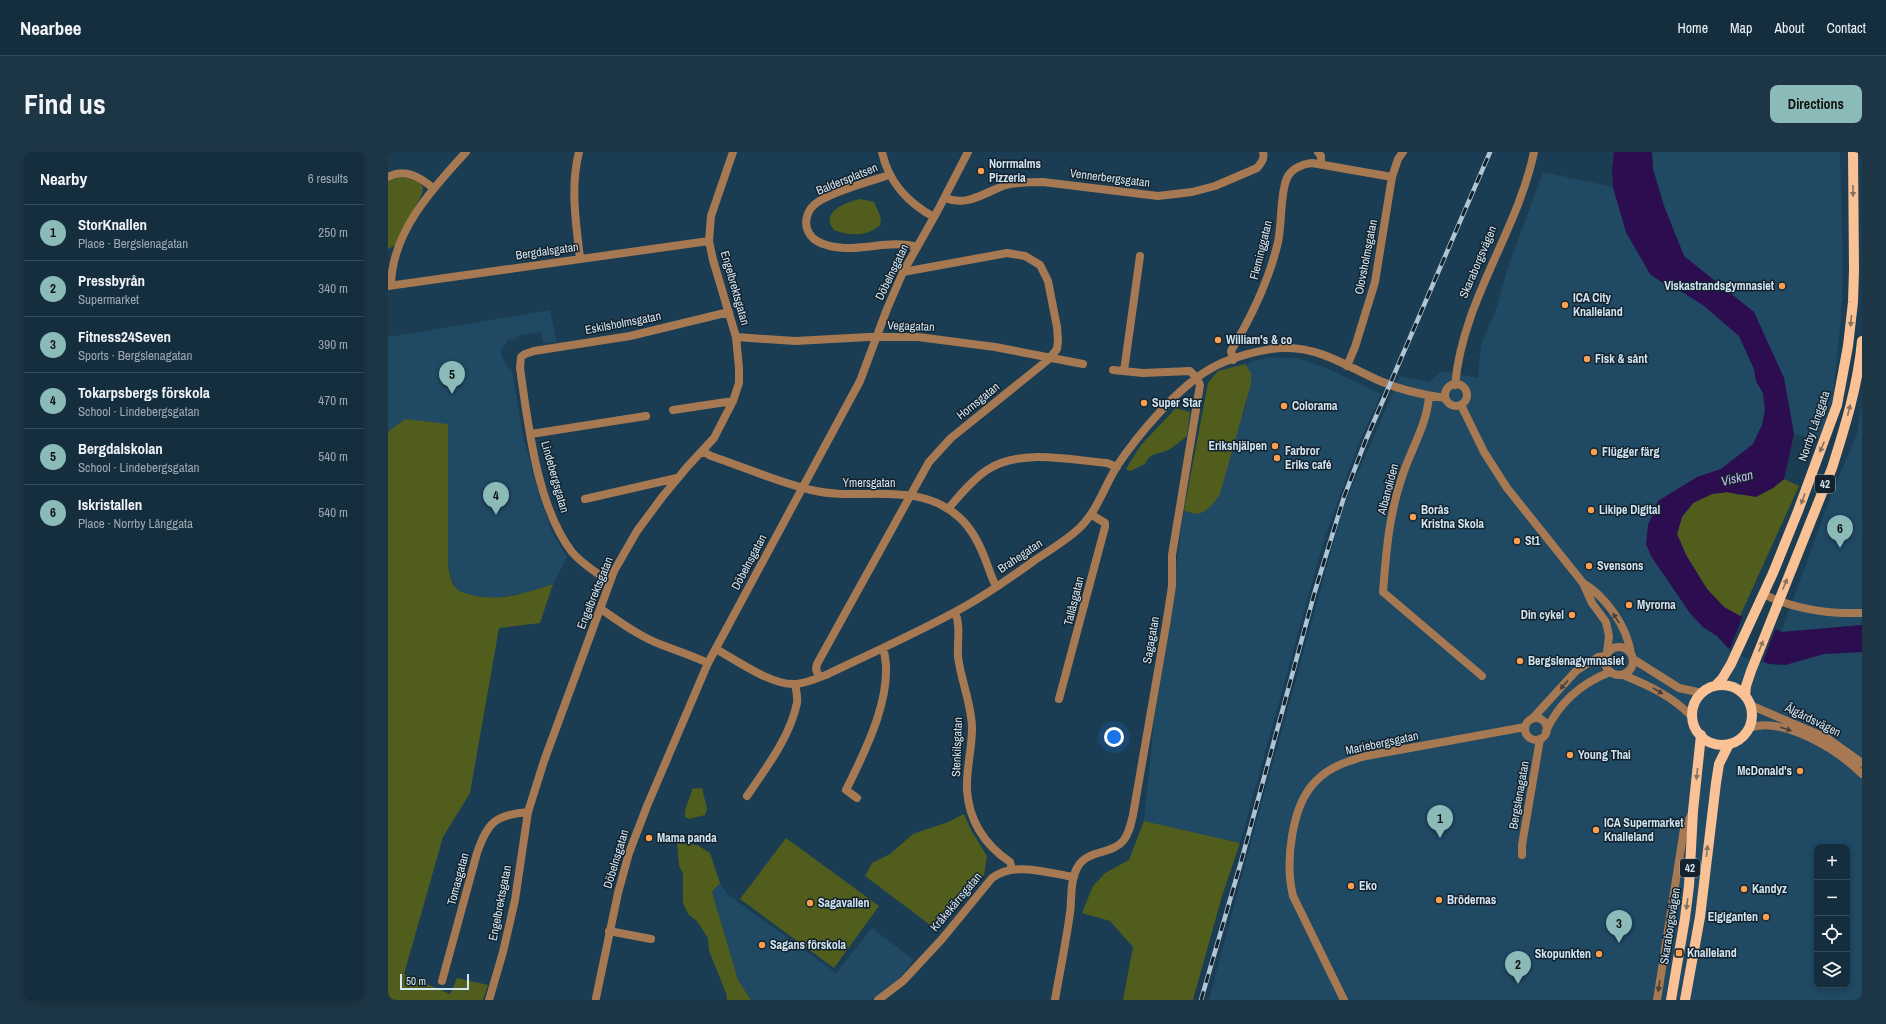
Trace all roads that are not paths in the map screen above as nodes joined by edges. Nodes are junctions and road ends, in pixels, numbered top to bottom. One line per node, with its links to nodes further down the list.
1 (466, 152): 15 (street)
2 (579, 152): 21 (street)
3 (733, 152): 18 (street, Engelbrektsgatan)
4 (882, 152): 12 (street)
5 (968, 152): 16 (street, Döbelnsgatan)
6 (1318, 152): 11 (street)
7 (1404, 152): 14 (street, Olovsholmsgatan)
8 (1534, 152): 36 (street, Skaraborgsvägen)
9 (1853, 152): 55 (main road, Norrby Långgata / 42, one-way to 55)
10 (1263, 154): 16 (street, Vennerbergsgatan)
11 (1321, 164): 14 (street, Fleminggatan); 30 (street, Fleminggatan)
12 (888, 175): 17 (street); 19 (street, Baldersplatsen)
13 (388, 177): 15 (street)
14 (1392, 177): 32 (street, Olovsholmsgatan)
15 (433, 188): 23 (street)
16 (945, 198): 17 (street, Döbelnsgatan)
17 (934, 217): 19 (street, Döbelnsgatan)
18 (710, 241): 21 (street, Bergdalsgatan); 24 (street, Engelbrektsgatan)
19 (917, 246): 22 (street, Döbelnsgatan)
20 (1140, 256): 34 (street)
21 (580, 258): 23 (street, Bergdalsgatan)
22 (903, 272): 26 (street, Döbelnsgatan); 29 (street, Hornsgatan)
23 (389, 285)
24 (729, 312): 25 (street, Engelbrektsgatan); 28 (street, Eskilsholmsgatan)
25 (736, 337): 26 (street, Vegagatan); 39 (street, Engelbrektsgatan)
26 (877, 337): 29 (street, Vegagatan); 47 (street, Döbelnsgatan)
27 (1862, 341): 56 (main road, 42, one-way to 27)
28 (521, 357): 43 (street, Lindebergsgatan)
29 (1049, 359): 31 (street, Vegagatan); 48 (street, Hornsgatan)
30 (1233, 360): 32 (street, Brahegatan); 35 (street, Brahegatan)
31 (1083, 364)
32 (1347, 366): 37 (street)
33 (1113, 370): 34 (street)
34 (1124, 371): 35 (street)
35 (1197, 378): 45 (street, Brahegatan); 90 (street, Sagagatan)
36 (1455, 385): 38 (street); 40 (street)
37 (1429, 396): 38 (street); 67 (street, Albanoliden)
38 (1445, 398): 40 (street)
39 (733, 401): 41 (street); 44 (street, Engelbrektsgatan)
40 (1461, 405): 53 (street)
41 (673, 410)
42 (646, 416): 43 (street)
43 (531, 434): 52 (street, Lindebergsgatan)
44 (702, 451): 46 (street, Engelbrektsgatan); 47 (street, Ymersgatan)
45 (1117, 467): 50 (street); 51 (street, Brahegatan)
46 (677, 478): 49 (street); 52 (street, Engelbrektsgatan)
47 (802, 487): 48 (street, Ymersgatan); 61 (street, Döbelnsgatan)
48 (911, 495): 50 (street, Ymersgatan); 68 (street, Hornsgatan)
49 (585, 499)
50 (948, 509): 54 (street, Ymersgatan)
51 (1092, 515): 54 (street, Brahegatan); 72 (street, Tallåsgatan)
52 (610, 582): 57 (street, Engelbrektsgatan)
53 (1583, 583): 62 (street); 63 (street, one-way to 53)
54 (996, 586): 58 (street, Brahegatan)
55 (1763, 594): 56 (street); 70 (main road, Norrby Långgata / 42)
56 (1779, 601): 59 (street); 73 (main road, 42, one-way to 56)
57 (601, 609): 64 (street); 87 (street, Engelbrektsgatan)
58 (955, 612): 60 (street, Brahegatan); 89 (street, Stenkilsgatan)
59 (1862, 612)
60 (883, 648): 68 (street, Brahegatan); 85 (street)
61 (716, 649): 64 (street, Döbelnsgatan); 69 (street, Brahegatan)
62 (1606, 654): 63 (street); 65 (street); 75 (street, one-way to 75)
63 (1632, 656): 66 (street); 71 (street)
64 (708, 663): 91 (street, Döbelnsgatan)
65 (1610, 672): 66 (street); 78 (street)
66 (1622, 675): 74 (street, one-way to 74)
67 (1482, 676)
68 (819, 677): 69 (street, Brahegatan)
69 (795, 684): 84 (street)
70 (1715, 686): 71 (main road, 42); 73 (main road)
71 (1702, 693): 74 (main road)
72 (1059, 699)
73 (1748, 700): 77 (main road, 42); 82 (street, Ålgårdsvägen)
74 (1693, 718): 79 (main road)
75 (1532, 719): 76 (street); 78 (street)
76 (1525, 727): 80 (street); 98 (street, Mariebergsgatan)
77 (1748, 728): 81 (main road); 83 (street, Ålgårdsvägen, one-way to 83)
78 (1546, 731): 80 (street)
79 (1701, 735): 81 (main road); 86 (main road, Skaraborgsvägen / 42, one-way to 86)
80 (1540, 739): 88 (street, Bergslenagatan)
81 (1729, 744): 101 (main road, 42, one-way to 81)
82 (1862, 763)
83 (1862, 774)
84 (747, 796)
85 (857, 798)
86 (1693, 811): 99 (street, one-way to 99); 100 (main road, Skaraborgsvägen / 42, one-way to 100)
87 (528, 812): 93 (street, Tomasgatan); 95 (street, Engelbrektsgatan)
88 (1522, 855)
89 (1012, 869): 90 (street, Kråkekärrsgatan); 96 (street, Kråkekärrsgatan)
90 (1074, 877): 97 (street)
91 (610, 931): 92 (street); 94 (street, Döbelnsgatan)
92 (651, 940)
93 (442, 981)
94 (596, 999)
95 (489, 1000)
96 (878, 1000)
97 (1055, 1000)
98 (1344, 1000)
99 (1657, 1000)
100 (1671, 1000)
101 (1685, 1000)

